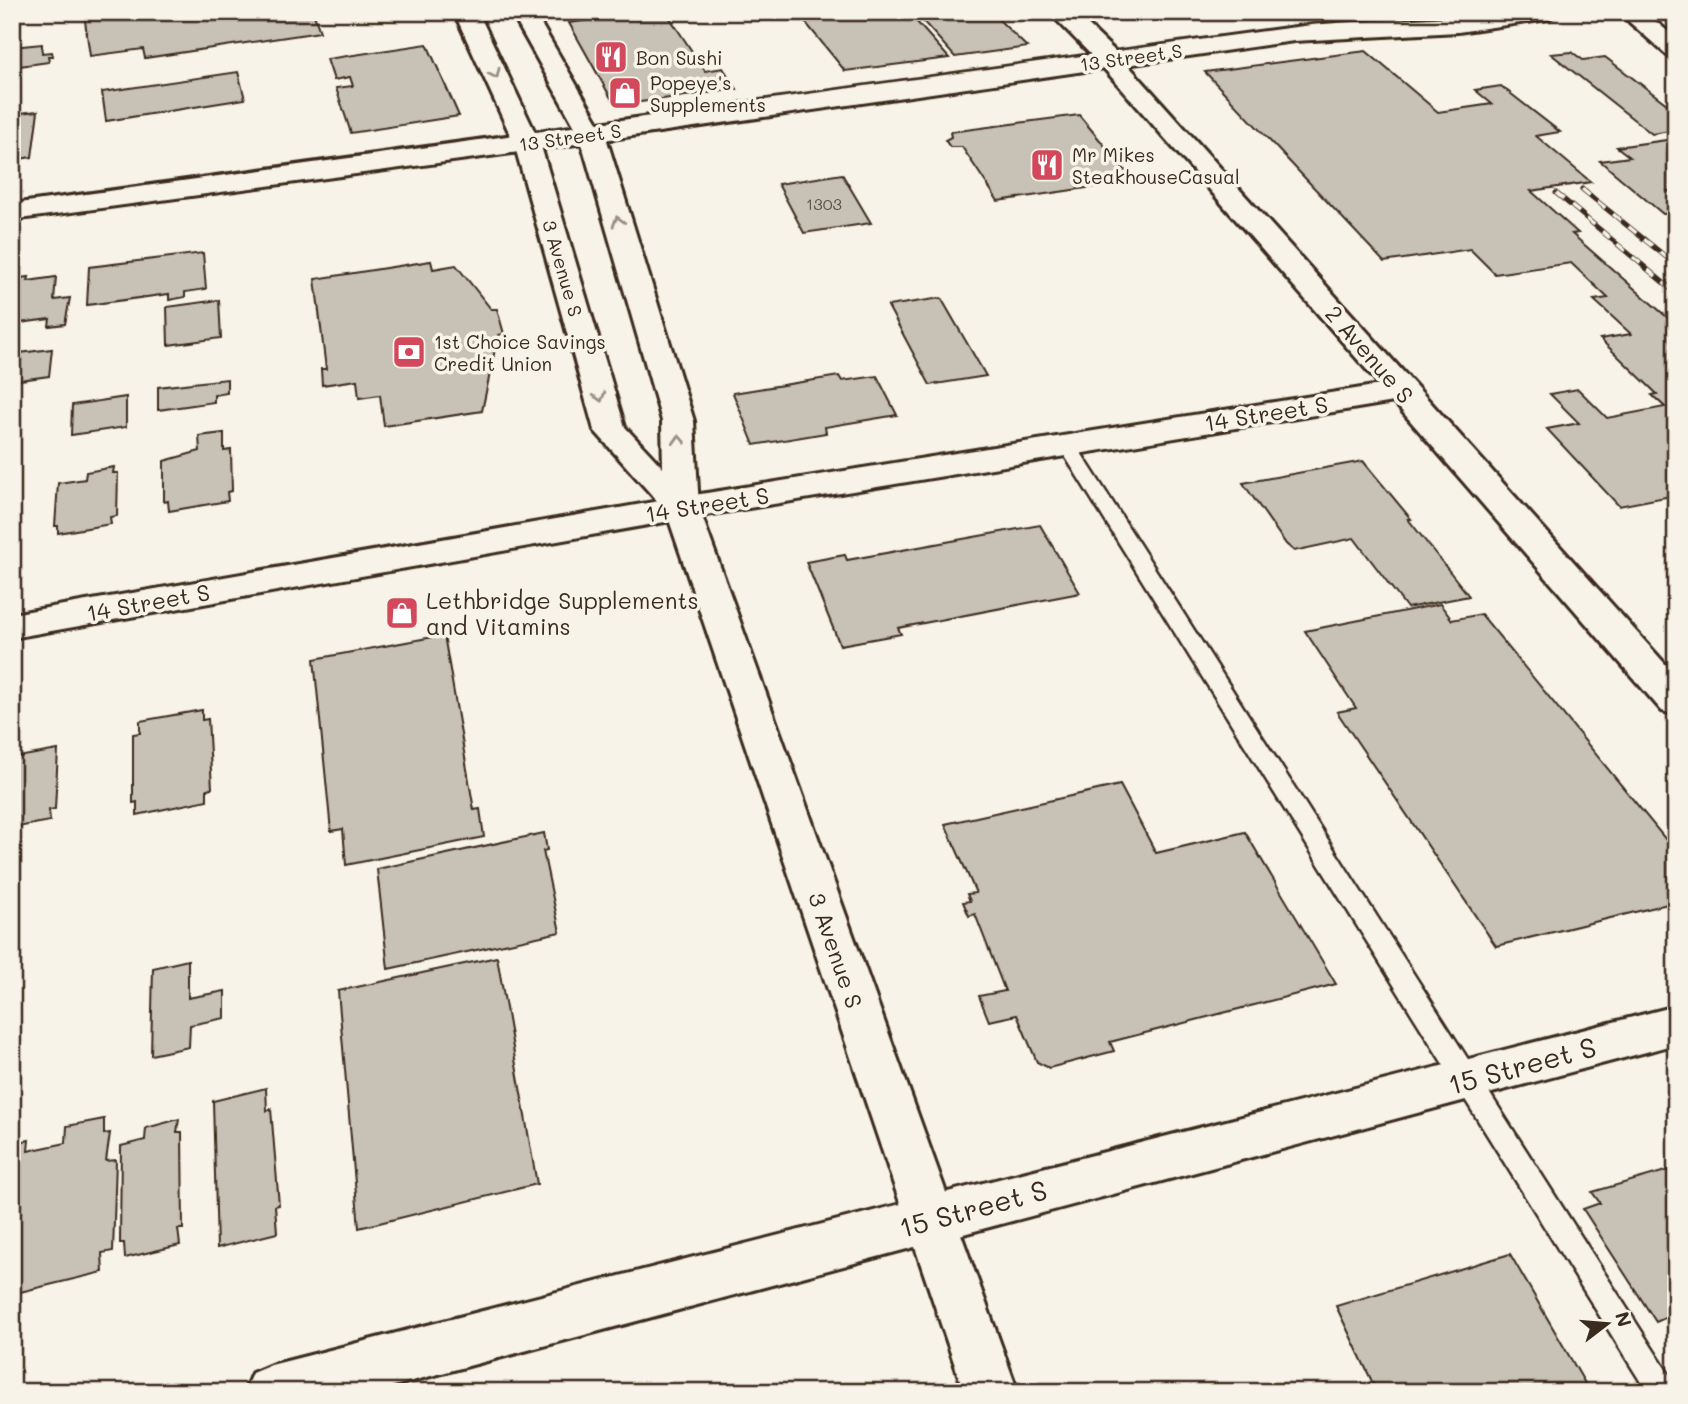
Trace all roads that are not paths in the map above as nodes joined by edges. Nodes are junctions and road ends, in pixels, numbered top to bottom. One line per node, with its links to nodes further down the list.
1 (466, 12): 11 (main road, 3 Avenue S, one-way to 11)
2 (522, 12): 10 (main road, 3 Avenue S)
3 (1060, 12): 9 (main road, 2 Avenue S)
4 (1377, 12): 7 (main road, 13 Street S)
5 (1548, 12): 7 (main road, 13 Street S)
6 (1629, 12): 8 (main road)
7 (1294, 34): 9 (main road, 13 Street S)
8 (1676, 50)
9 (1110, 60): 10 (main road, 13 Street S); 13 (main road, 2 Avenue S)
10 (592, 134): 11 (main road, 13 Street S); 15 (main road, 3 Avenue S, one-way to 10)
11 (527, 143): 12 (main road, 13 Street S); 15 (main road, 3 Avenue S, one-way to 15)
12 (12, 212)
13 (1402, 391): 14 (main road, 14 Street S); 17 (main road, 2 Avenue S)
14 (1067, 445): 15 (main road, 14 Street S); 19 (lane)
15 (682, 508): 16 (main road, 14 Street S); 20 (main road, 3 Avenue S)
16 (12, 626)
17 (1676, 701)
18 (1676, 1025): 19 (main road, 15 Street S)
19 (1468, 1079): 20 (main road, 15 Street S); 23 (lane)
20 (930, 1219): 21 (main road, 15 Street S); 22 (main road, 3 Avenue S)
21 (271, 1392)
22 (991, 1392)
23 (1664, 1392)

